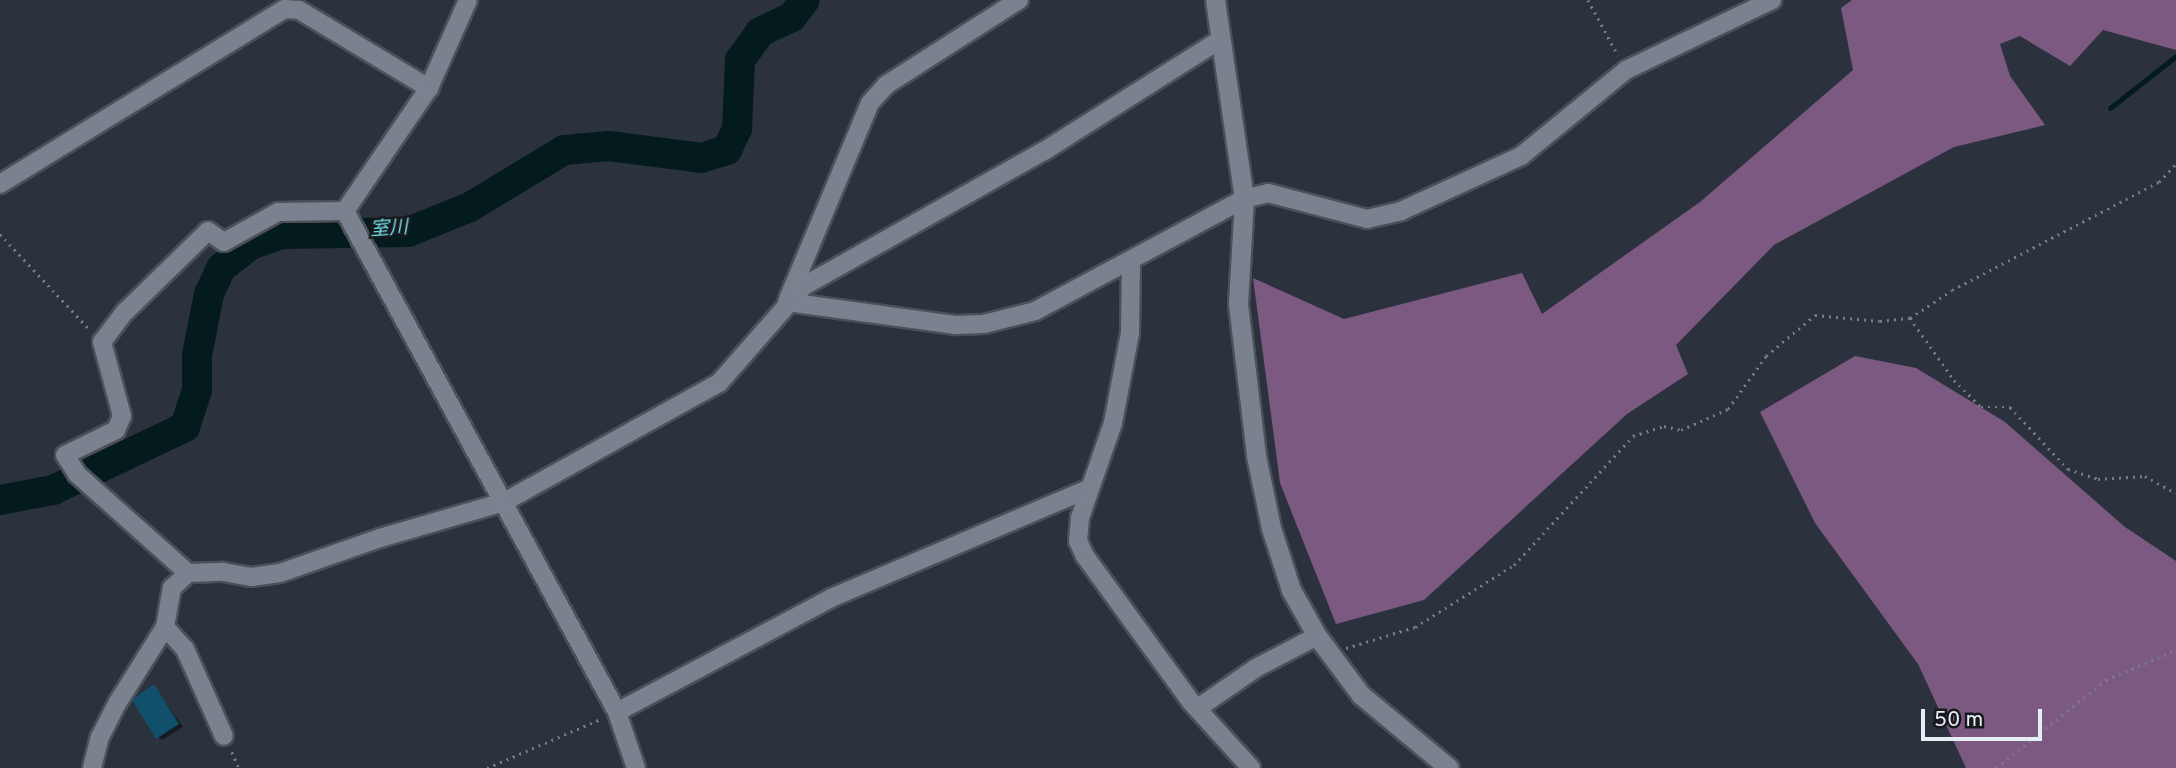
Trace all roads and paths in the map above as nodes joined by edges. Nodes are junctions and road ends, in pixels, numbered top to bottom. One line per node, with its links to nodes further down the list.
1 (468, 0): 8 (street)
2 (1019, 0): 15 (street)
3 (1215, 0): 6 (street)
4 (1588, 0): 7 (path)
5 (1772, 0): 7 (street)
6 (1221, 39): 11 (street); 15 (street)
7 (1626, 70): 11 (street)
8 (429, 88): 10 (street); 12 (street)
9 (2176, 164): 16 (path)
10 (0, 184)
11 (1244, 200): 14 (street); 23 (street)
12 (345, 211): 17 (street); 20 (street)
13 (0, 234): 17 (path)
14 (1131, 262): 15 (street); 18 (street)
15 (787, 302): 20 (street)
16 (1910, 318): 19 (path); 23 (path)
17 (102, 342): 21 (street)
18 (1090, 488): 25 (street); 26 (street)
19 (2176, 493)
20 (504, 502): 21 (street); 26 (street)
21 (188, 573): 22 (street)
22 (165, 626): 27 (street); 28 (street)
23 (1317, 636): 25 (street); 32 (street)
24 (2176, 650): 33 (path)
25 (1198, 708): 31 (street)
26 (617, 712): 29 (path); 30 (street)
27 (224, 736)
28 (92, 768)
29 (487, 768)
30 (636, 768)
31 (1251, 768)
32 (1449, 768)
33 (1996, 768)

